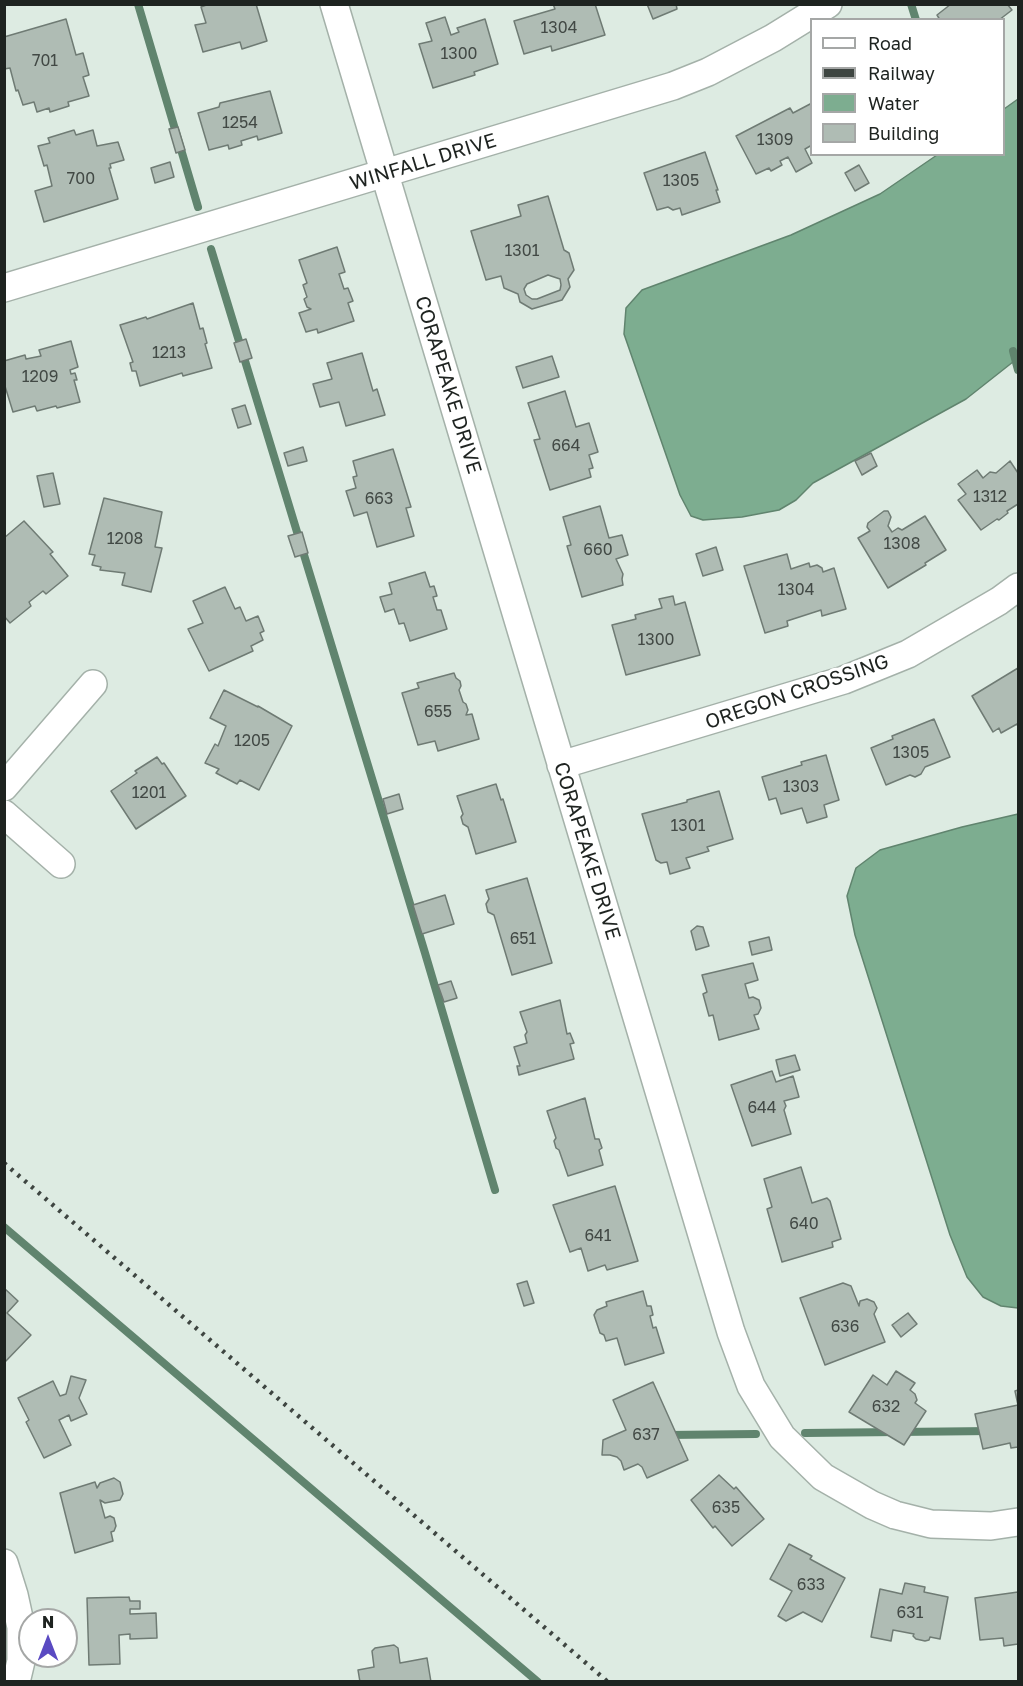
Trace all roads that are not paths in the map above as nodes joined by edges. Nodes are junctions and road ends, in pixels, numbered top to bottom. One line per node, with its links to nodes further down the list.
1 (334, 4): 3 (street, CORAPEAKE DRIVE)
2 (828, 4): 3 (street, WINFALL DRIVE)
3 (384, 172): 4 (street, WINFALL DRIVE); 7 (street, CORAPEAKE DRIVE)
4 (4, 288)
5 (1018, 587): 7 (street, OREGON CROSSING)
6 (93, 684): 8 (street)
7 (561, 765): 11 (street, CORAPEAKE DRIVE)
8 (4, 787)
9 (4, 814): 10 (street)
10 (61, 864)
11 (1018, 1522)
12 (4, 1563): 13 (street)
13 (16, 1682)

